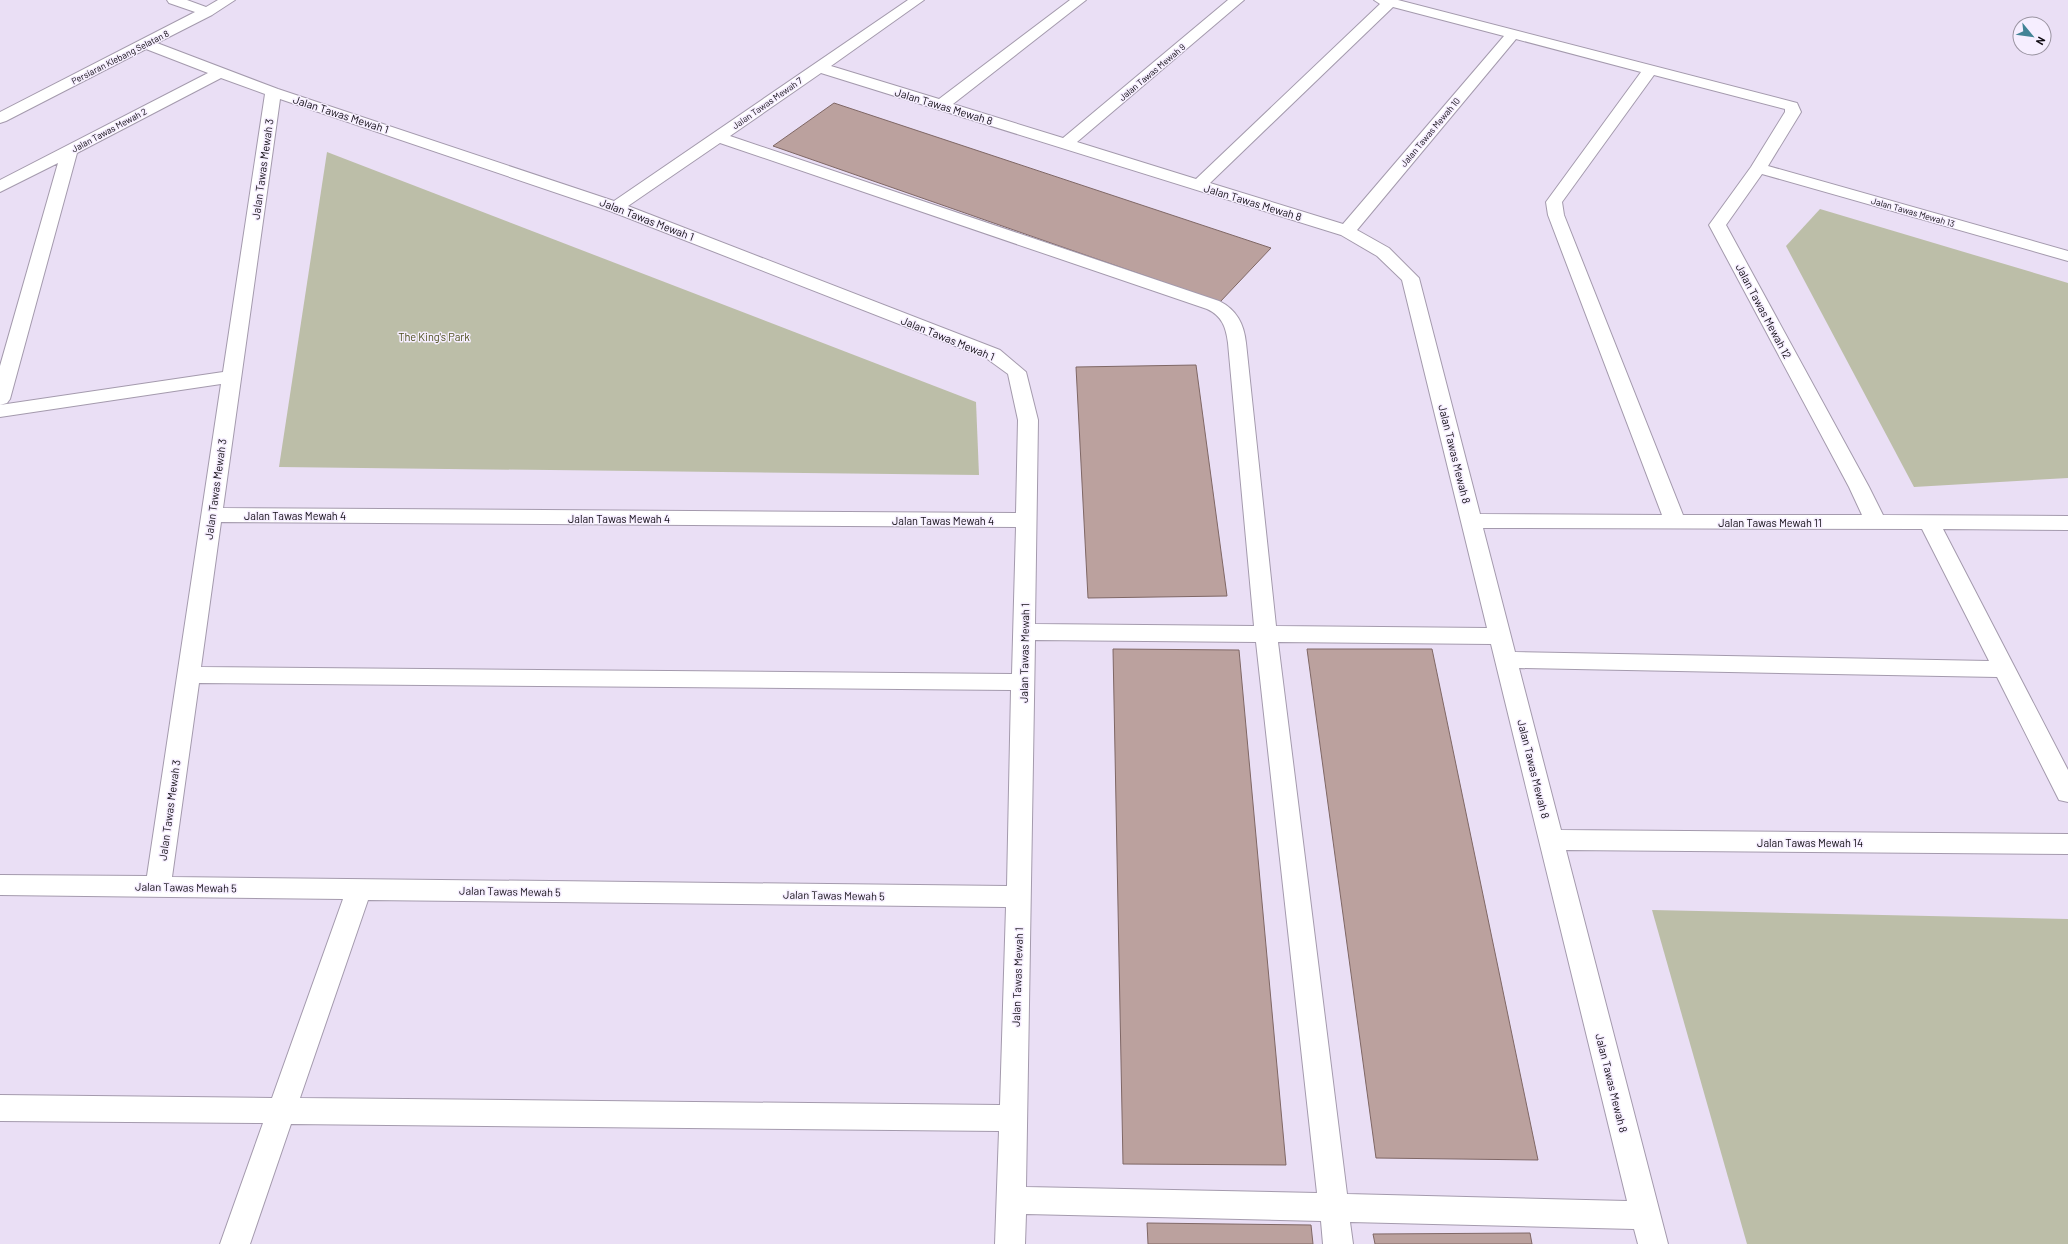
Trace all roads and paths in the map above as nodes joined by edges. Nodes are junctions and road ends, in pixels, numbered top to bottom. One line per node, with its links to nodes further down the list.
1 (174, 0): 7 (street)
2 (228, 0): 7 (street, Persiaran Klebang Selatan 8)
3 (917, 0): 10 (street, Jalan Tawas Mewah 7)
4 (1079, 0): 14 (street)
5 (1237, 0): 17 (street, Jalan Tawas Mewah 9)
6 (1385, 1): 8 (street); 20 (street)
7 (207, 12): 9 (street, Persiaran Klebang Selatan 8)
8 (1513, 34): 11 (street); 23 (street, Jalan Tawas Mewah 10)
9 (146, 44): 12 (street, Jalan Tawas Mewah 1); 15 (street, Persiaran Klebang Selatan 8)
10 (819, 67): 14 (street, Jalan Tawas Mewah 8); 16 (street, Jalan Tawas Mewah 7)
11 (1651, 69): 19 (street, Jalan Tawas Mewah 12); 31 (street)
12 (219, 73): 13 (street, Jalan Tawas Mewah 1); 18 (street, Jalan Tawas Mewah 2)
13 (273, 92): 22 (street, Jalan Tawas Mewah 1); 25 (street, Jalan Tawas Mewah 3)
14 (941, 105): 17 (street, Jalan Tawas Mewah 8)
15 (0, 118)
16 (718, 137): 22 (street, Jalan Tawas Mewah 7); 36 (street)
17 (1066, 143): 20 (street, Jalan Tawas Mewah 8)
18 (70, 150): 21 (street, Jalan Tawas Mewah 2); 26 (street)
19 (1758, 168): 24 (street, Jalan Tawas Mewah 13); 32 (street, Jalan Tawas Mewah 12)
20 (1199, 185): 23 (street, Jalan Tawas Mewah 8)
21 (0, 187)
22 (616, 207): 29 (street, Jalan Tawas Mewah 1)
23 (1347, 231): 30 (street, Jalan Tawas Mewah 8)
24 (2068, 256)
25 (231, 377): 27 (street); 28 (street, Jalan Tawas Mewah 3)
26 (0, 399)
27 (0, 411)
28 (211, 515): 29 (street, Jalan Tawas Mewah 4); 40 (street, Jalan Tawas Mewah 3)
29 (1027, 520): 35 (street, Jalan Tawas Mewah 1)
30 (1471, 521): 31 (street, Jalan Tawas Mewah 11); 37 (street, Jalan Tawas Mewah 8)
31 (1675, 522): 32 (street, Jalan Tawas Mewah 11)
32 (1876, 523): 33 (street, Jalan Tawas Mewah 11)
33 (1929, 523): 34 (street, Jalan Tawas Mewah 11); 39 (street)
34 (2068, 524)
35 (1024, 632): 36 (street); 41 (street, Jalan Tawas Mewah 1)
36 (1266, 634): 37 (street); 53 (street)
37 (1500, 636): 38 (street, Jalan Tawas Mewah 8)
38 (1506, 660): 39 (street); 43 (street, Jalan Tawas Mewah 8)
39 (2004, 669): 42 (street)
40 (188, 675): 41 (street); 46 (street, Jalan Tawas Mewah 3)
41 (1024, 682): 48 (street, Jalan Tawas Mewah 1)
42 (2068, 793)
43 (1551, 840): 44 (street, Jalan Tawas Mewah 14); 54 (street, Jalan Tawas Mewah 8)
44 (2068, 844)
45 (0, 885): 46 (street, Jalan Tawas Mewah 5)
46 (158, 887): 47 (street, Jalan Tawas Mewah 5)
47 (359, 890): 48 (street, Jalan Tawas Mewah 5); 50 (street)
48 (1019, 896): 51 (street, Jalan Tawas Mewah 1)
49 (0, 1108): 50 (street)
50 (282, 1111): 51 (street); 55 (street)
51 (1013, 1118): 52 (street, Jalan Tawas Mewah 1)
52 (1011, 1200): 53 (street); 56 (street, Jalan Tawas Mewah 1)
53 (1334, 1208): 54 (street); 57 (street)
54 (1646, 1215): 58 (street, Jalan Tawas Mewah 8)
55 (235, 1244)
56 (1010, 1244)
57 (1338, 1244)
58 (1653, 1244)

